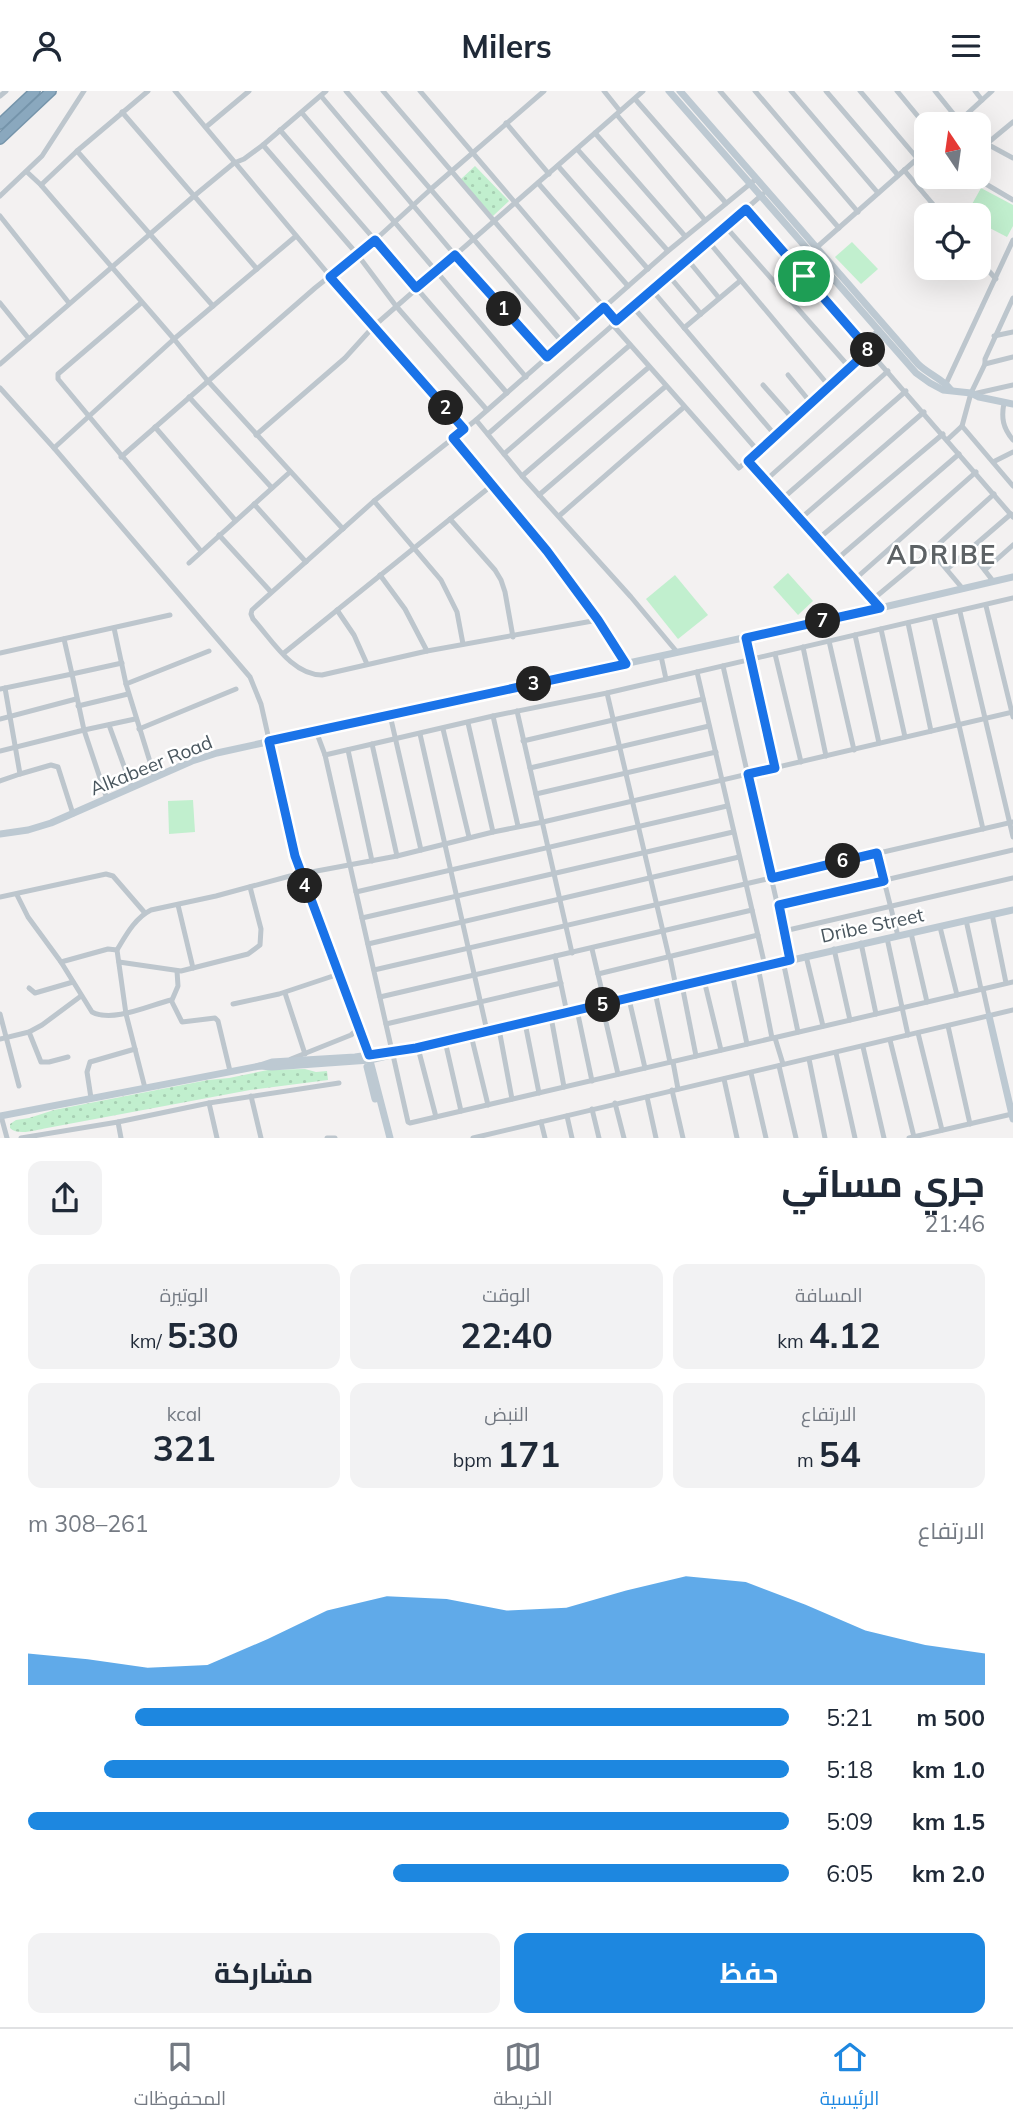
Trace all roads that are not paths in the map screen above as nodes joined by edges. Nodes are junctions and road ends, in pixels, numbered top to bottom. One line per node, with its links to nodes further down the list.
1 (5, 91): 26 (street)
2 (35, 91): 37 (highway)
3 (51, 91): 41 (highway)
4 (84, 91): 55 (street)
5 (148, 91): 29 (street)
6 (175, 91): 38 (street)
7 (248, 91): 38 (street)
8 (346, 91): 62 (street)
9 (383, 91): 54 (street)
10 (420, 91): 47 (street)
11 (544, 91): 36 (street)
12 (604, 91): 34 (street)
13 (643, 91): 27 (street)
14 (669, 91): 58 (street)
15 (680, 91): 58 (street)
16 (720, 91): 79 (street)
17 (755, 91): 73 (street)
18 (791, 91): 64 (street)
19 (826, 91): 57 (street)
20 (860, 91): 48 (street)
21 (897, 91): 30 (street)
22 (934, 91): 31 (street)
23 (975, 91): 28 (street)
24 (992, 91): 28 (street)
25 (323, 93): 33 (street); 71 (street)
26 (0, 96)
27 (635, 99): 34 (street); 69 (street)
28 (982, 100): 32 (street)
29 (122, 112): 46 (street); 66 (street)
30 (914, 112)
31 (950, 112)
32 (969, 112)
33 (302, 113): 39 (street); 77 (street)
34 (619, 113): 40 (street); 75 (street)
35 (1013, 122): 42 (street)
36 (506, 123): 47 (street); 56 (street)
37 (0, 124)
38 (206, 127): 51 (street)
39 (280, 130): 43 (street); 84 (street)
40 (595, 133): 45 (street); 82 (street)
41 (0, 139)
42 (991, 141)
43 (263, 145): 51 (street); 89 (street)
44 (991, 146): 49 (street)
45 (577, 149): 52 (street); 88 (street)
46 (77, 151): 60 (street); 80 (street)
47 (472, 153): 54 (street); 68 (street)
48 (914, 154)
49 (1013, 158)
50 (914, 161): 53 (street)
51 (234, 163): 66 (street); 81 (street)
52 (558, 166): 56 (street); 94 (street)
53 (904, 170): 57 (street); 70 (street)
54 (451, 171): 62 (street); 76 (street)
55 (27, 172): 60 (street); 65 (street)
56 (549, 174): 59 (street)
57 (898, 175): 64 (street)
58 (753, 181): 63 (street); 69 (street)
59 (538, 183): 68 (street); 101 (street)
60 (41, 185): 92 (street)
61 (991, 187): 67 (street)
62 (431, 189): 71 (street); 83 (street)
63 (764, 193): 72 (street); 87 (street); 119 (street)
64 (877, 193): 73 (street)
65 (0, 196)
66 (194, 196): 80 (street); 93 (street)
67 (1013, 199)
68 (515, 202): 76 (street); 112 (street)
69 (726, 203): 75 (street)
70 (932, 203)
71 (414, 204): 77 (street); 90 (street)
72 (746, 209): 78 (street); 125 (street)
73 (858, 212): 79 (street)
74 (0, 216): 107 (street)
75 (705, 220): 82 (street)
76 (495, 221): 83 (street); 116 (street)
77 (395, 223): 84 (street); 95 (street)
78 (725, 226): 86 (street); 133 (street)
79 (839, 228): 87 (street)
80 (150, 235): 92 (street); 109 (street)
81 (296, 236): 93 (street); 98 (street)
82 (685, 236): 88 (street)
83 (473, 239): 90 (street); 124 (street)
84 (375, 240): 89 (street); 102 (street)
85 (1013, 240): 99 (street)
86 (708, 241): 91 (street); 100 (street)
87 (816, 248): 143 (street)
88 (668, 251): 94 (street)
89 (357, 254): 98 (street); 110 (street)
90 (455, 255): 95 (street); 128 (street)
91 (687, 260): 97 (street); 105 (street)
92 (112, 267): 107 (street); 108 (street)
93 (257, 269): 109 (street)
94 (648, 269): 101 (street)
95 (438, 271): 102 (street); 136 (street)
96 (991, 273): 99 (street)
97 (669, 276): 103 (street); 114 (street)
98 (330, 277): 117 (street); 137 (street)
99 (996, 279): 143 (street)
100 (740, 281): 105 (street); 141 (street)
101 (628, 286): 112 (street)
102 (416, 288): 110 (street); 145 (street)
103 (653, 290): 113 (street); 118 (street)
104 (1013, 298): 111 (street)
105 (719, 299): 114 (street)
106 (0, 303): 122 (street)
107 (69, 303): 122 (street)
108 (141, 303): 123 (street); 153 (street)
109 (213, 306): 123 (street)
110 (396, 306): 117 (street); 151 (street)
111 (1011, 306): 121 (street)
112 (604, 307): 115 (street); 116 (street)
113 (633, 307): 115 (street); 166 (street)
114 (701, 314): 118 (street)
115 (614, 323): 126 (street); 159 (street)
116 (583, 325): 124 (street)
117 (374, 326): 158 (street); 160 (street)
118 (684, 328): 161 (street)
119 (879, 330): 125 (street); 143 (street)
120 (1013, 332): 121 (street)
121 (994, 336): 131 (street)
122 (29, 339): 130 (street)
123 (174, 339): 137 (street); 153 (street)
124 (563, 343): 128 (street)
125 (863, 344): 127 (street)
126 (630, 345): 132 (street); 168 (street)
127 (869, 350): 133 (street); 134 (street)
128 (547, 357): 136 (street)
129 (1013, 357): 131 (street)
130 (0, 364)
131 (985, 364): 146 (street)
132 (649, 367): 140 (street); 175 (street)
133 (850, 367): 141 (street)
134 (888, 371): 144 (street); 176 (street)
135 (788, 375): 148 (street)
136 (526, 377): 145 (street)
137 (207, 380): 147 (street); 160 (street)
138 (763, 385): 154 (street)
139 (1013, 385): 146 (street)
140 (666, 386): 150 (street); 181 (street)
141 (829, 386): 148 (street)
142 (0, 388): 165 (street)
143 (947, 388): 146 (street)
144 (906, 391): 152 (street); 182 (street)
145 (507, 393): 151 (street)
146 (972, 393): 149 (street); 156 (street)
147 (189, 397): 157 (street); 179 (street)
148 (811, 403): 154 (street)
149 (1011, 404): 164 (street)
150 (684, 407): 171 (street); 186 (street)
151 (487, 410): 155 (street)
152 (924, 412): 162 (street); 188 (street)
153 (88, 416): 165 (street); 170 (street)
154 (793, 419): 161 (street)
155 (476, 420): 158 (street); 159 (street)
156 (962, 426): 162 (street); 172 (street)
157 (155, 427): 170 (street); 189 (street)
158 (464, 429): 163 (street)
159 (488, 434): 168 (street)
160 (256, 435): 173 (street)
161 (775, 435): 166 (street)
162 (945, 437): 169 (street); 192 (street)
163 (453, 438): 177 (street); 183 (street)
164 (1013, 440)
165 (54, 448): 271 (street)
166 (758, 451): 171 (street)
167 (1013, 452): 172 (street)
168 (505, 454): 175 (street)
169 (959, 454): 174 (street); 198 (street)
170 (121, 457): 196 (street)
171 (748, 461): 176 (street)
172 (993, 462): 178 (street)
173 (290, 472): 179 (street); 190 (street)
174 (976, 472): 180 (street); 205 (street)
175 (522, 476): 181 (street)
176 (766, 480): 182 (street)
177 (491, 486): 187 (street); 217 (street)
178 (1013, 486)
179 (272, 488): 184 (street)
180 (994, 493): 185 (street); 197 (street)
181 (539, 495): 186 (street)
182 (782, 499): 188 (street)
183 (374, 501): 190 (street); 194 (street)
184 (254, 504): 189 (street); 199 (street)
185 (1012, 515): 195 (street)
186 (559, 516): 230 (street)
187 (450, 519): 194 (street); 222 (street)
188 (800, 519): 192 (street)
189 (235, 520): 191 (street)
190 (343, 529): 199 (street)
191 (219, 535): 196 (street); 208 (street)
192 (818, 539): 198 (street)
193 (1013, 545): 202 (street)
194 (414, 548): 203 (street); 226 (street)
195 (969, 550): 201 (street); 202 (street)
196 (201, 551): 200 (street)
197 (931, 551): 201 (street); 210 (street)
198 (836, 560): 205 (street)
199 (306, 562): 208 (street)
200 (189, 563)
201 (947, 569): 207 (street)
202 (985, 570): 206 (street)
203 (380, 575): 213 (street); 228 (street)
204 (1013, 577): 206 (street, Alkabeer Road)
205 (853, 580): 210 (street)
206 (993, 581): 207 (street, Alkabeer Road)
207 (963, 589): 212 (street, Alkabeer Road)
208 (271, 592): 232 (street)
209 (1013, 599): 211 (street)
210 (872, 600): 212 (street)
211 (986, 606): 214 (street); 251 (street)
212 (880, 608): 223 (street, Alkabeer Road)
213 (337, 610): 232 (street); 237 (street)
214 (960, 612): 216 (street); 257 (street)
215 (170, 615): 219 (street)
216 (934, 617): 218 (street); 261 (street)
217 (598, 620): 222 (street); 238 (street)
218 (908, 623): 220 (street); 267 (street)
219 (114, 628): 224 (street); 236 (street)
220 (881, 629): 221 (street); 269 (street)
221 (855, 635): 225 (street); 273 (street)
222 (513, 637): 226 (street)
223 (746, 638): 230 (street, Alkabeer Road); 235 (street)
224 (64, 639): 231 (street); 241 (street)
225 (829, 641): 227 (street); 278 (street)
226 (463, 644): 228 (street)
227 (803, 647): 233 (street); 282 (street)
228 (427, 651): 237 (street)
229 (209, 652): 243 (street)
230 (677, 652): 234 (street, Alkabeer Road)
231 (0, 653)
232 (284, 653): 237 (street)
233 (775, 654): 235 (street); 283 (street)
234 (661, 656): 238 (street, Alkabeer Road); 242 (street)
235 (751, 660): 239 (street); 285 (street)
236 (122, 663): 241 (street); 243 (street)
237 (367, 664)
238 (626, 664): 252 (street, Alkabeer Road)
239 (723, 666): 240 (street); 288 (street)
240 (697, 672): 242 (street); 248 (street)
241 (72, 674): 244 (street); 249 (street)
242 (666, 679): 246 (street)
243 (125, 684): 247 (street)
244 (3, 689): 253 (street)
245 (236, 689): 263 (street)
246 (607, 693): 250 (street); 258 (street)
247 (128, 694): 249 (street); 256 (street)
248 (703, 699): 258 (street); 262 (street)
249 (77, 702): 253 (street); 265 (street)
250 (517, 711): 254 (street); 272 (street)
251 (1013, 714): 257 (street)
252 (390, 715): 266 (street, Alkabeer Road); 270 (street)
253 (11, 716): 255 (street); 276 (street)
254 (493, 716): 259 (street); 301 (street)
255 (0, 719)
256 (135, 719): 260 (street); 263 (street)
257 (985, 719): 261 (street); 299 (street)
258 (614, 721): 272 (street); 275 (street)
259 (468, 723): 264 (street); 304 (street)
260 (109, 725): 265 (street); 292 (street)
261 (958, 725): 267 (street); 303 (street)
262 (709, 726): 275 (street); 280 (street)
263 (139, 729): 289 (street)
264 (443, 729): 268 (street); 307 (street)
265 (84, 730): 276 (street); 294 (street)
266 (316, 731): 271 (street, Alkabeer Road); 281 (street)
267 (931, 731): 269 (street)
268 (420, 734): 270 (street); 309 (street)
269 (905, 737): 273 (street)
270 (395, 739): 274 (street); 311 (street)
271 (269, 741): 289 (street, Alkabeer Road); 321 (street)
272 (523, 741): 284 (street)
273 (879, 743): 278 (street)
274 (372, 744): 277 (street); 315 (street)
275 (620, 746): 284 (street); 286 (street)
276 (16, 747): 279 (street); 287 (street)
277 (348, 750): 281 (street); 317 (street)
278 (853, 750): 282 (street)
279 (0, 751)
280 (716, 752): 286 (street); 290 (street)
281 (325, 755): 318 (street)
282 (826, 756): 283 (street)
283 (801, 762): 285 (street)
284 (530, 768): 293 (street)
285 (775, 768): 288 (street)
286 (626, 773): 293 (street); 295 (street)
287 (20, 774): 291 (street); 297 (street)
288 (748, 774): 290 (street); 323 (street)
289 (155, 778): 292 (street, Alkabeer Road)
290 (722, 779): 295 (street); 296 (street)
291 (0, 781)
292 (131, 788): 294 (street, Alkabeer Road)
293 (536, 794): 298 (street)
294 (107, 799): 297 (street, Alkabeer Road)
295 (632, 800): 298 (street); 302 (street)
296 (727, 806): 302 (street); 305 (street)
297 (73, 814): 306 (street, Alkabeer Road)
298 (543, 822): 301 (street); 310 (street)
299 (1011, 823): 303 (street); 308 (street)
300 (0, 825): 306 (street)
301 (518, 826): 304 (street)
302 (638, 826): 310 (street); 313 (street)
303 (983, 829): 314 (street)
304 (493, 832): 307 (street)
305 (733, 832): 313 (street); 316 (street)
306 (1, 834)
307 (469, 837): 309 (street)
308 (1013, 837)
309 (444, 844): 311 (street); 319 (street)
310 (547, 847): 319 (street); 320 (street)
311 (421, 850): 315 (street)
312 (1013, 850): 325 (street)
313 (644, 851): 320 (street); 322 (street)
314 (877, 853): 323 (street); 325 (street)
315 (397, 856): 317 (street)
316 (739, 857): 322 (street); 326 (street)
317 (372, 861): 318 (street)
318 (350, 866): 321 (street); 328 (street)
319 (450, 869): 328 (street); 330 (street)
320 (553, 873): 330 (street); 332 (street)
321 (301, 874): 327 (street); 370 (street)
322 (651, 876): 332 (street); 333 (street)
323 (772, 878): 326 (street); 335 (street)
324 (1013, 878): 336 (street)
325 (884, 881): 335 (street); 336 (street)
326 (745, 884): 333 (street); 338 (street)
327 (250, 887): 334 (street); 366 (street)
328 (356, 892): 341 (street)
329 (17, 895): 331 (street); 339 (street); 363 (street)
330 (457, 896): 341 (street); 343 (street)
331 (0, 897)
332 (560, 899): 343 (street); 344 (street)
333 (657, 904): 344 (street); 347 (street)
334 (178, 905): 339 (street); 366 (street)
335 (779, 905): 346 (street)
336 (891, 908): 346 (street); 350 (street)
337 (1013, 909): 340 (street, Dribe Street)
338 (752, 910): 347 (street); 349 (street)
339 (145, 913): 357 (street)
340 (992, 914): 342 (street, Dribe Street); 376 (street)
341 (362, 918): 353 (street)
342 (967, 920): 345 (street, Dribe Street); 379 (street)
343 (463, 922): 353 (street); 354 (street)
344 (566, 925): 354 (street); 358 (street)
345 (940, 926): 348 (street, Dribe Street); 382 (street)
346 (784, 931): 362 (street)
347 (663, 932): 355 (street); 361 (street)
348 (911, 933): 350 (street, Dribe Street); 388 (street)
349 (758, 935): 361 (street); 365 (street)
350 (898, 936): 351 (street, Dribe Street)
351 (887, 938): 352 (street, Dribe Street); 391 (street)
352 (861, 943): 356 (street, Dribe Street); 397 (street)
353 (368, 944): 367 (street)
354 (469, 948): 367 (street); 372 (street)
355 (592, 949): 358 (street); 371 (street)
356 (834, 949): 360 (street, Dribe Street); 400 (street)
357 (117, 950): 363 (street); 364 (street)
358 (572, 953): 359 (street)
359 (555, 956): 372 (street); 375 (street)
360 (806, 956): 362 (street, Dribe Street); 403 (street)
361 (669, 957): 371 (street); 377 (street)
362 (787, 960): 365 (street, Dribe Street); 409 (street)
363 (61, 962): 374 (street)
364 (120, 962): 368 (street); 396 (street)
365 (762, 966): 369 (street, Dribe Street); 414 (street)
366 (193, 968): 368 (street)
367 (374, 970): 384 (street)
368 (177, 971): 386 (street)
369 (732, 973): 373 (street, Dribe Street); 418 (street)
370 (339, 974): 381 (street); 405 (street)
371 (598, 974): 390 (street)
372 (475, 976): 384 (street); 387 (street)
373 (704, 980): 377 (street, Dribe Street); 422 (street)
374 (73, 982): 378 (street); 383 (street)
375 (561, 983): 387 (street); 394 (street)
376 (1010, 983): 379 (street)
377 (679, 986): 380 (street, Dribe Street); 427 (street)
378 (29, 988)
379 (982, 989): 382 (street); 398 (street)
380 (655, 992): 385 (street, Dribe Street); 431 (street)
381 (285, 993): 389 (street); 425 (street)
382 (957, 995): 388 (street)
383 (81, 996): 396 (street); 408 (street)
384 (380, 997): 402 (street)
385 (629, 999): 390 (street, Dribe Street); 434 (street)
386 (172, 1000): 396 (street); 435 (street)
387 (480, 1002): 402 (street); 407 (street)
388 (927, 1002): 391 (street)
389 (233, 1003)
390 (604, 1005): 392 (street, Dribe Street); 437 (street)
391 (902, 1008): 397 (street); 412 (street)
392 (577, 1010): 394 (street, Dribe Street); 439 (street)
393 (1013, 1010): 398 (street)
394 (567, 1013): 399 (street, Dribe Street)
395 (0, 1014): 413 (street)
396 (126, 1014): 421 (street)
397 (876, 1014): 400 (street)
398 (989, 1016): 404 (street); 457 (street)
399 (551, 1017): 401 (street, Dribe Street); 442 (street)
400 (850, 1020): 403 (street)
401 (525, 1023): 406 (street, Dribe Street); 445 (street)
402 (386, 1024): 423 (street)
403 (823, 1026): 409 (street)
404 (948, 1026): 410 (street); 461 (street)
405 (359, 1028): 425 (street); 426 (street)
406 (499, 1029): 407 (street, Dribe Street); 449 (street)
407 (487, 1031): 411 (street, Dribe Street)
408 (29, 1032): 413 (street); 428 (street)
409 (798, 1032): 414 (street)
410 (919, 1033): 412 (street); 463 (street)
411 (471, 1035): 417 (street, Dribe Street); 452 (street)
412 (908, 1035): 416 (street)
413 (7, 1037): 415 (street); 441 (street)
414 (774, 1038): 418 (street); 432 (street)
415 (0, 1039)
416 (890, 1040): 419 (street); 465 (street)
417 (445, 1041): 420 (street, Dribe Street); 454 (street)
418 (747, 1044): 422 (street)
419 (863, 1047): 424 (street); 487 (street)
420 (415, 1048): 423 (street, Dribe Street); 458 (street)
421 (135, 1049): 443 (street); 448 (street)
422 (721, 1050): 427 (street)
423 (393, 1053): 426 (street, Dribe Street); 458 (street)
424 (836, 1053): 429 (street); 486 (street)
425 (305, 1054): 430 (street)
426 (367, 1056): 430 (street); 433 (street); 473 (street)
427 (696, 1056): 431 (street)
428 (68, 1057)
429 (808, 1059): 432 (street); 485 (street)
430 (284, 1061): 433 (street)
431 (671, 1062): 434 (street); 444 (street)
432 (781, 1065): 436 (street); 484 (street)
433 (260, 1066): 435 (street)
434 (645, 1068): 437 (street)
435 (230, 1070): 443 (street)
436 (751, 1073): 438 (street); 483 (street)
437 (618, 1075): 439 (street)
438 (724, 1079): 444 (street); 482 (street)
439 (592, 1081): 442 (street)
440 (339, 1083): 446 (street)
441 (19, 1086)
442 (564, 1087): 445 (street)
443 (145, 1088): 448 (street)
444 (675, 1090): 447 (street); 481 (street)
445 (539, 1093): 449 (street)
446 (251, 1096): 450 (street); 470 (street)
447 (647, 1097): 451 (street); 480 (street)
448 (91, 1098): 455 (street)
449 (512, 1099): 452 (street)
450 (208, 1103): 459 (street); 469 (street)
451 (615, 1103): 453 (street); 479 (street)
452 (488, 1105): 454 (street)
453 (592, 1109): 456 (street); 478 (street)
454 (461, 1111): 458 (street)
455 (0, 1116): 466 (street)
456 (566, 1116): 460 (street); 477 (street)
457 (1013, 1116): 461 (street)
458 (436, 1117)
459 (118, 1122): 467 (street); 468 (street)
460 (541, 1122): 462 (street); 476 (street)
461 (970, 1124): 463 (street)
462 (515, 1128): 464 (street); 475 (street)
463 (942, 1131): 465 (street)
464 (489, 1136): 474 (street)
465 (911, 1137)
466 (7, 1138)
467 (20, 1138)
468 (121, 1138)
469 (217, 1138)
470 (261, 1138)
471 (327, 1138): 472 (street)
472 (335, 1138)
473 (388, 1138)
474 (473, 1138)
475 (517, 1138)
476 (545, 1138)
477 (572, 1138)
478 (599, 1138)
479 (624, 1138)
480 (656, 1138)
481 (683, 1138)
482 (737, 1138)
483 (766, 1138)
484 (796, 1138)
485 (825, 1138)
486 (855, 1138)
487 (884, 1138)

